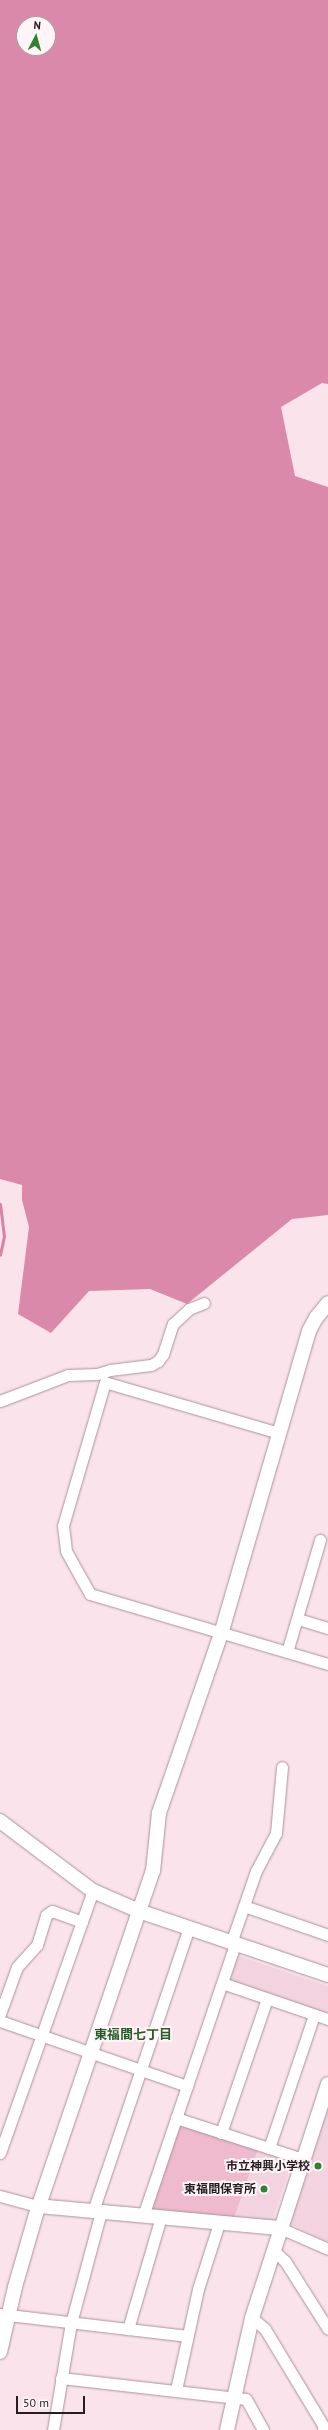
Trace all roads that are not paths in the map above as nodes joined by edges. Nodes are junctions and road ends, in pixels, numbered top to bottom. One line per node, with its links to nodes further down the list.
1 (204, 1303): 3 (street)
2 (328, 1303): 5 (street)
3 (101, 1378): 4 (street); 5 (street); 9 (street)
4 (0, 1401)
5 (279, 1434): 9 (street)
6 (320, 1540): 7 (street)
7 (298, 1619): 8 (street); 10 (street)
8 (328, 1628)
9 (221, 1634): 10 (street); 16 (street)
10 (287, 1652): 11 (street)
11 (328, 1664)
12 (282, 1767): 15 (street)
13 (0, 1821): 14 (street)
14 (93, 1892): 16 (street); 17 (street)
15 (244, 1906): 19 (street); 20 (street)
16 (139, 1911): 18 (street); 29 (street)
17 (82, 1922): 24 (street); 28 (street)
18 (188, 1928): 20 (street); 30 (street)
19 (328, 1935)
20 (233, 1943): 21 (street); 22 (street)
21 (328, 1975)
22 (222, 1983): 23 (street); 32 (street)
23 (267, 1999): 25 (street); 34 (street)
24 (0, 2014)
25 (314, 2015): 26 (street); 35 (street)
26 (328, 2019)
27 (0, 2021): 28 (street)
28 (42, 2036): 29 (street); 36 (street)
29 (90, 2052): 30 (street); 39 (street)
30 (141, 2070): 32 (street); 40 (street)
31 (328, 2084): 37 (street)
32 (187, 2086): 33 (street)
33 (176, 2118): 34 (street); 41 (street)
34 (221, 2133): 35 (street)
35 (269, 2148): 37 (street)
36 (0, 2153)
37 (303, 2159): 44 (street)
38 (0, 2196): 39 (street)
39 (38, 2206): 40 (street); 47 (street)
40 (97, 2212): 41 (street); 49 (street)
41 (143, 2216): 42 (street)
42 (161, 2217): 43 (street); 50 (street)
43 (219, 2223): 44 (street); 52 (street)
44 (280, 2228): 45 (street); 46 (street)
45 (328, 2249)
46 (273, 2250): 48 (street); 51 (street)
47 (4, 2315): 49 (street); 53 (street)
48 (252, 2318): 56 (street); 60 (street)
49 (71, 2322): 50 (street); 54 (street)
50 (128, 2329): 52 (street)
51 (328, 2329)
52 (186, 2336): 55 (street)
53 (0, 2352)
54 (62, 2378): 55 (street); 57 (street)
55 (176, 2390): 56 (street)
56 (234, 2396): 58 (street); 59 (street)
57 (53, 2430)
58 (227, 2430)
59 (263, 2430)
60 (326, 2430)

